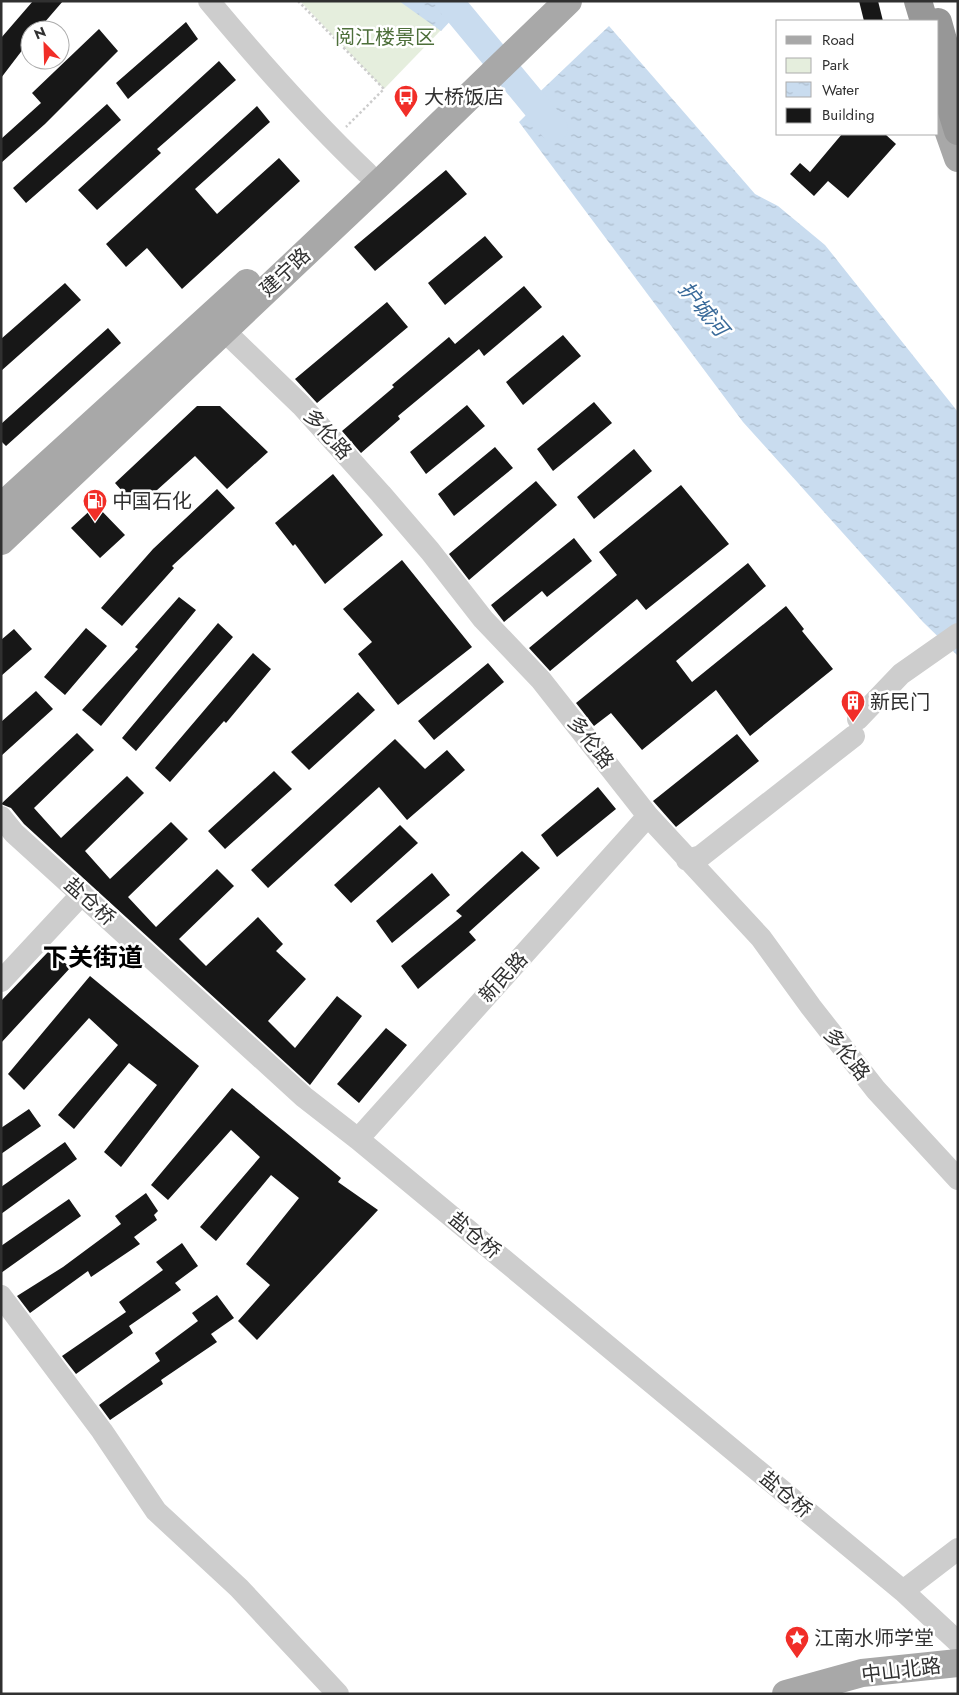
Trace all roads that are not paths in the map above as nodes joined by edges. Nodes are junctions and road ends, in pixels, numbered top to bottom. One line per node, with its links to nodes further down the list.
1 (209, 1): 19 (street)
2 (540, 1): 14 (main road, 建宁路)
3 (568, 1): 14 (main road, 建宁路)
4 (909, 1): 8 (main road)
5 (918, 1): 9 (highway)
6 (932, 1): 10 (highway)
7 (944, 1): 12 (highway)
8 (915, 20)
9 (924, 20)
10 (937, 20)
11 (939, 26): 15 (highway)
12 (958, 51)
13 (939, 68): 17 (highway)
14 (470, 85): 19 (main road, 建宁路); 20 (main road, 建宁路)
15 (958, 94)
16 (939, 104): 18 (main road)
17 (958, 131)
18 (958, 158)
19 (367, 173): 20 (main road, 建宁路)
20 (217, 323): 21 (main road, 建宁路); 22 (main road, 建宁路); 25 (street, 多伦路)
21 (1, 507)
22 (1, 541)
23 (958, 634): 24 (street)
24 (948, 652): 27 (street)
25 (648, 816): 27 (street, 多伦路); 30 (street, 新民路)
26 (1, 817): 28 (street, 盐仓桥)
27 (687, 860): 31 (street, 多伦路)
28 (82, 894): 29 (street); 30 (street, 盐仓桥)
29 (1, 981)
30 (358, 1139): 34 (street, 盐仓桥)
31 (958, 1179)
32 (1, 1296): 37 (street)
33 (958, 1549): 34 (street)
34 (903, 1590): 35 (street, 盐仓桥)
35 (958, 1642)
36 (958, 1663): 38 (main road, 中山北路)
37 (338, 1694)
38 (786, 1694)

